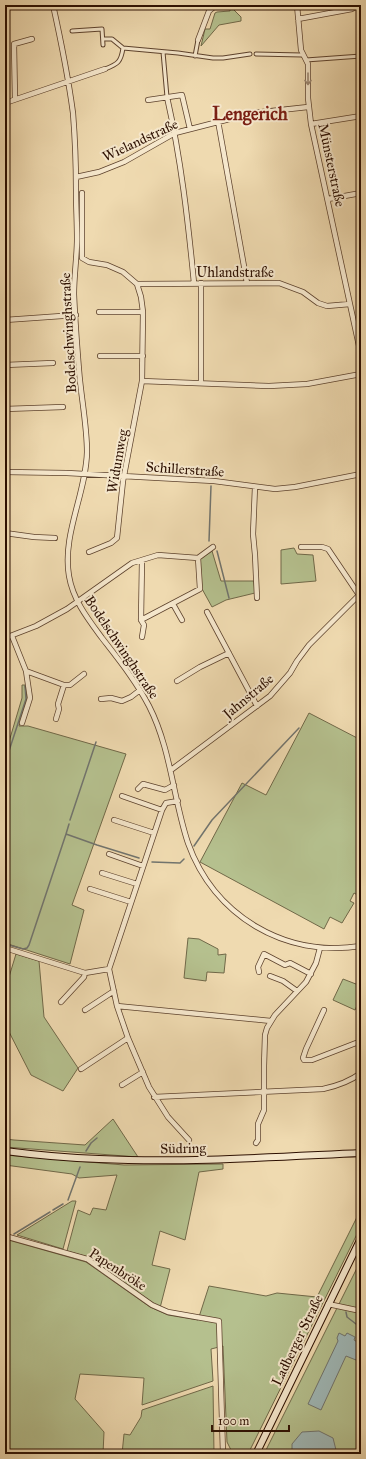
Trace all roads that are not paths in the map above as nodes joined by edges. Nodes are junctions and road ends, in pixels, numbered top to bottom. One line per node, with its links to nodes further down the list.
1 (53, 5): 20 (street, Bodelschwinghstraße)
2 (229, 5): 9 (street)
3 (297, 5): 5 (street)
4 (352, 8): 5 (street)
5 (298, 19): 15 (street)
6 (72, 31): 8 (street)
7 (32, 39): 22 (street)
8 (103, 39): 10 (street); 11 (street)
9 (198, 40): 16 (street)
10 (103, 44)
11 (123, 48): 12 (street); 19 (street)
12 (163, 52): 16 (street); 21 (street)
13 (250, 54): 16 (street)
14 (256, 54): 15 (street)
15 (302, 54): 18 (street)
16 (195, 56)
17 (361, 56): 18 (street)
18 (306, 60): 25 (street, Münsterstraße, one-way to 25)
19 (105, 69): 20 (street)
20 (69, 82): 22 (street); 31 (street, Bodelschwinghstraße)
21 (167, 97): 23 (street); 29 (street); 30 (street)
22 (15, 100): 24 (street)
23 (148, 100)
24 (5, 103)
25 (308, 107): 27 (street, Wielandstraße); 28 (street, Münsterstraße)
26 (361, 116): 28 (street)
27 (218, 121): 29 (street, Wielandstraße); 37 (street)
28 (311, 124): 34 (street, Münsterstraße)
29 (190, 129): 30 (street, Wielandstraße)
30 (175, 133): 31 (street, Wielandstraße); 35 (street)
31 (76, 177): 42 (street, Bodelschwinghstraße)
32 (82, 193): 38 (street)
33 (361, 193): 34 (street)
34 (328, 199): 39 (street, Münsterstraße)
35 (194, 283): 36 (street, Uhlandstraße); 38 (street, Uhlandstraße)
36 (200, 283): 37 (street, Uhlandstraße); 51 (street)
37 (247, 283): 39 (street, Uhlandstraße)
38 (137, 284): 41 (street, Widumweg)
39 (350, 304): 44 (street, Münsterstraße)
40 (99, 312): 41 (street)
41 (143, 312): 46 (street, Widumweg)
42 (76, 315): 43 (street); 55 (street, Bodelschwinghstraße)
43 (5, 320)
44 (361, 355)
45 (100, 356): 46 (street)
46 (143, 356): 50 (street, Widumweg)
47 (53, 363): 48 (street)
48 (5, 365)
49 (361, 374): 51 (street)
50 (142, 381): 51 (street); 57 (street, Widumweg)
51 (201, 382)
52 (63, 407): 53 (street)
53 (5, 409)
54 (5, 472): 55 (street, Schillerstraße)
55 (84, 474): 57 (street, Schillerstraße); 68 (street, Bodelschwinghstraße)
56 (361, 474): 58 (street, Schillerstraße)
57 (125, 476): 58 (street, Schillerstraße); 63 (street, Widumweg)
58 (255, 486): 67 (street)
59 (5, 533): 60 (street)
60 (55, 538)
61 (301, 547): 66 (street)
62 (213, 548): 64 (street)
63 (89, 552)
64 (198, 558): 65 (street); 69 (street)
65 (142, 560): 68 (street); 71 (street)
66 (360, 594): 83 (street, Jahnstraße)
67 (256, 598)
68 (78, 602): 73 (street); 81 (street, Bodelschwinghstraße)
69 (173, 604): 71 (street); 72 (street)
70 (206, 612): 76 (street)
71 (141, 620): 74 (street)
72 (182, 620)
73 (12, 636): 75 (street); 77 (street)
74 (142, 637)
75 (5, 638)
76 (229, 653): 79 (street); 83 (street)
77 (26, 671): 80 (street); 85 (street)
78 (84, 674): 80 (street)
79 (177, 681)
80 (64, 685): 84 (street)
81 (140, 690): 82 (street); 86 (street, Bodelschwinghstraße)
82 (101, 699)
83 (257, 706): 86 (street, Jahnstraße)
84 (56, 719)
85 (22, 723)
86 (171, 770): 87 (street, Bodelschwinghstraße)
87 (174, 785): 88 (street); 90 (street, Bodelschwinghstraße)
88 (138, 789)
89 (122, 796): 91 (street)
90 (178, 801): 91 (street); 102 (street, Bodelschwinghstraße)
91 (162, 810): 93 (street)
92 (114, 820): 93 (street)
93 (154, 833): 95 (street)
94 (110, 854): 95 (street)
95 (143, 866): 97 (street)
96 (102, 873): 97 (street)
97 (137, 884): 99 (street)
98 (90, 889): 99 (street)
99 (131, 902): 103 (street)
100 (361, 946): 102 (street, Bodelschwinghstraße)
101 (5, 948): 105 (street)
102 (320, 948): 106 (street)
103 (109, 969): 105 (street); 108 (street)
104 (259, 972): 106 (street)
105 (86, 973): 110 (street)
106 (311, 974): 109 (street)
107 (270, 976): 109 (street)
108 (114, 991): 111 (street); 112 (street)
109 (297, 991): 114 (street)
110 (61, 1002)
111 (118, 1006): 114 (street); 115 (street)
112 (85, 1010)
113 (324, 1010): 116 (street)
114 (270, 1021): 121 (street)
115 (128, 1038): 117 (street); 118 (street)
116 (361, 1044)
117 (81, 1069)
118 (142, 1072): 120 (street); 122 (street)
119 (361, 1073): 121 (street)
120 (122, 1085)
121 (264, 1092): 122 (street); 124 (street)
122 (154, 1097): 123 (street)
123 (189, 1140)
124 (256, 1143)
125 (5, 1151): 126 (main road, Südring)
126 (361, 1153)
127 (5, 1236): 131 (street, Papenbröke)
128 (361, 1238): 129 (main road, Ladberger Straße)
129 (328, 1304): 130 (street); 132 (main road, Ladberger Straße)
130 (361, 1311)
131 (223, 1454)
132 (256, 1454)

